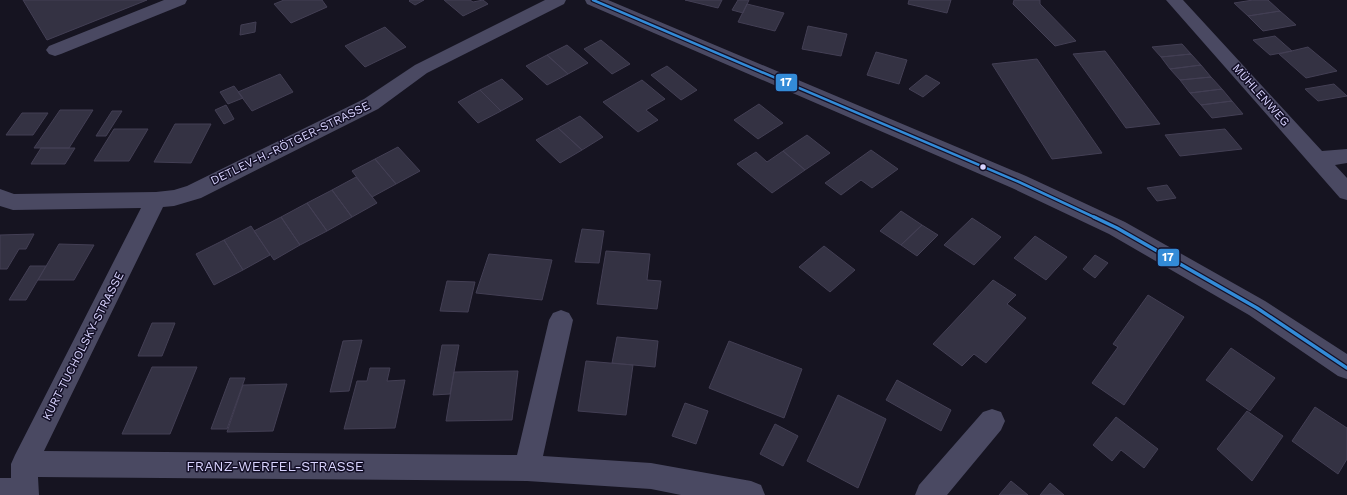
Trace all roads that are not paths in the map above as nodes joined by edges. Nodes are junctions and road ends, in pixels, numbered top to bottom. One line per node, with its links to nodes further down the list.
1 (179, 0): 5 (street)
2 (558, 0): 10 (street, DETLEV-H.-RÖTGER-STRASSE)
3 (593, 0): 12 (street)
4 (1174, 0): 7 (street, MÜHLENWEG)
5 (55, 50)
6 (1347, 156): 7 (street)
7 (1319, 159): 8 (street, MÜHLENWEG)
8 (1347, 192)
9 (0, 197): 10 (street, DETLEV-H.-RÖTGER-STRASSE)
10 (156, 200): 14 (street, KURT-TUCHOLSKY-STRASSE)
11 (561, 320): 15 (street)
12 (1347, 368)
13 (992, 421): 18 (street)
14 (24, 464): 15 (street, FRANZ-WERFEL-STRASSE); 16 (street)
15 (527, 468): 17 (street, FRANZ-WERFEL-STRASSE)
16 (17, 493)
17 (751, 495)
18 (929, 495)

